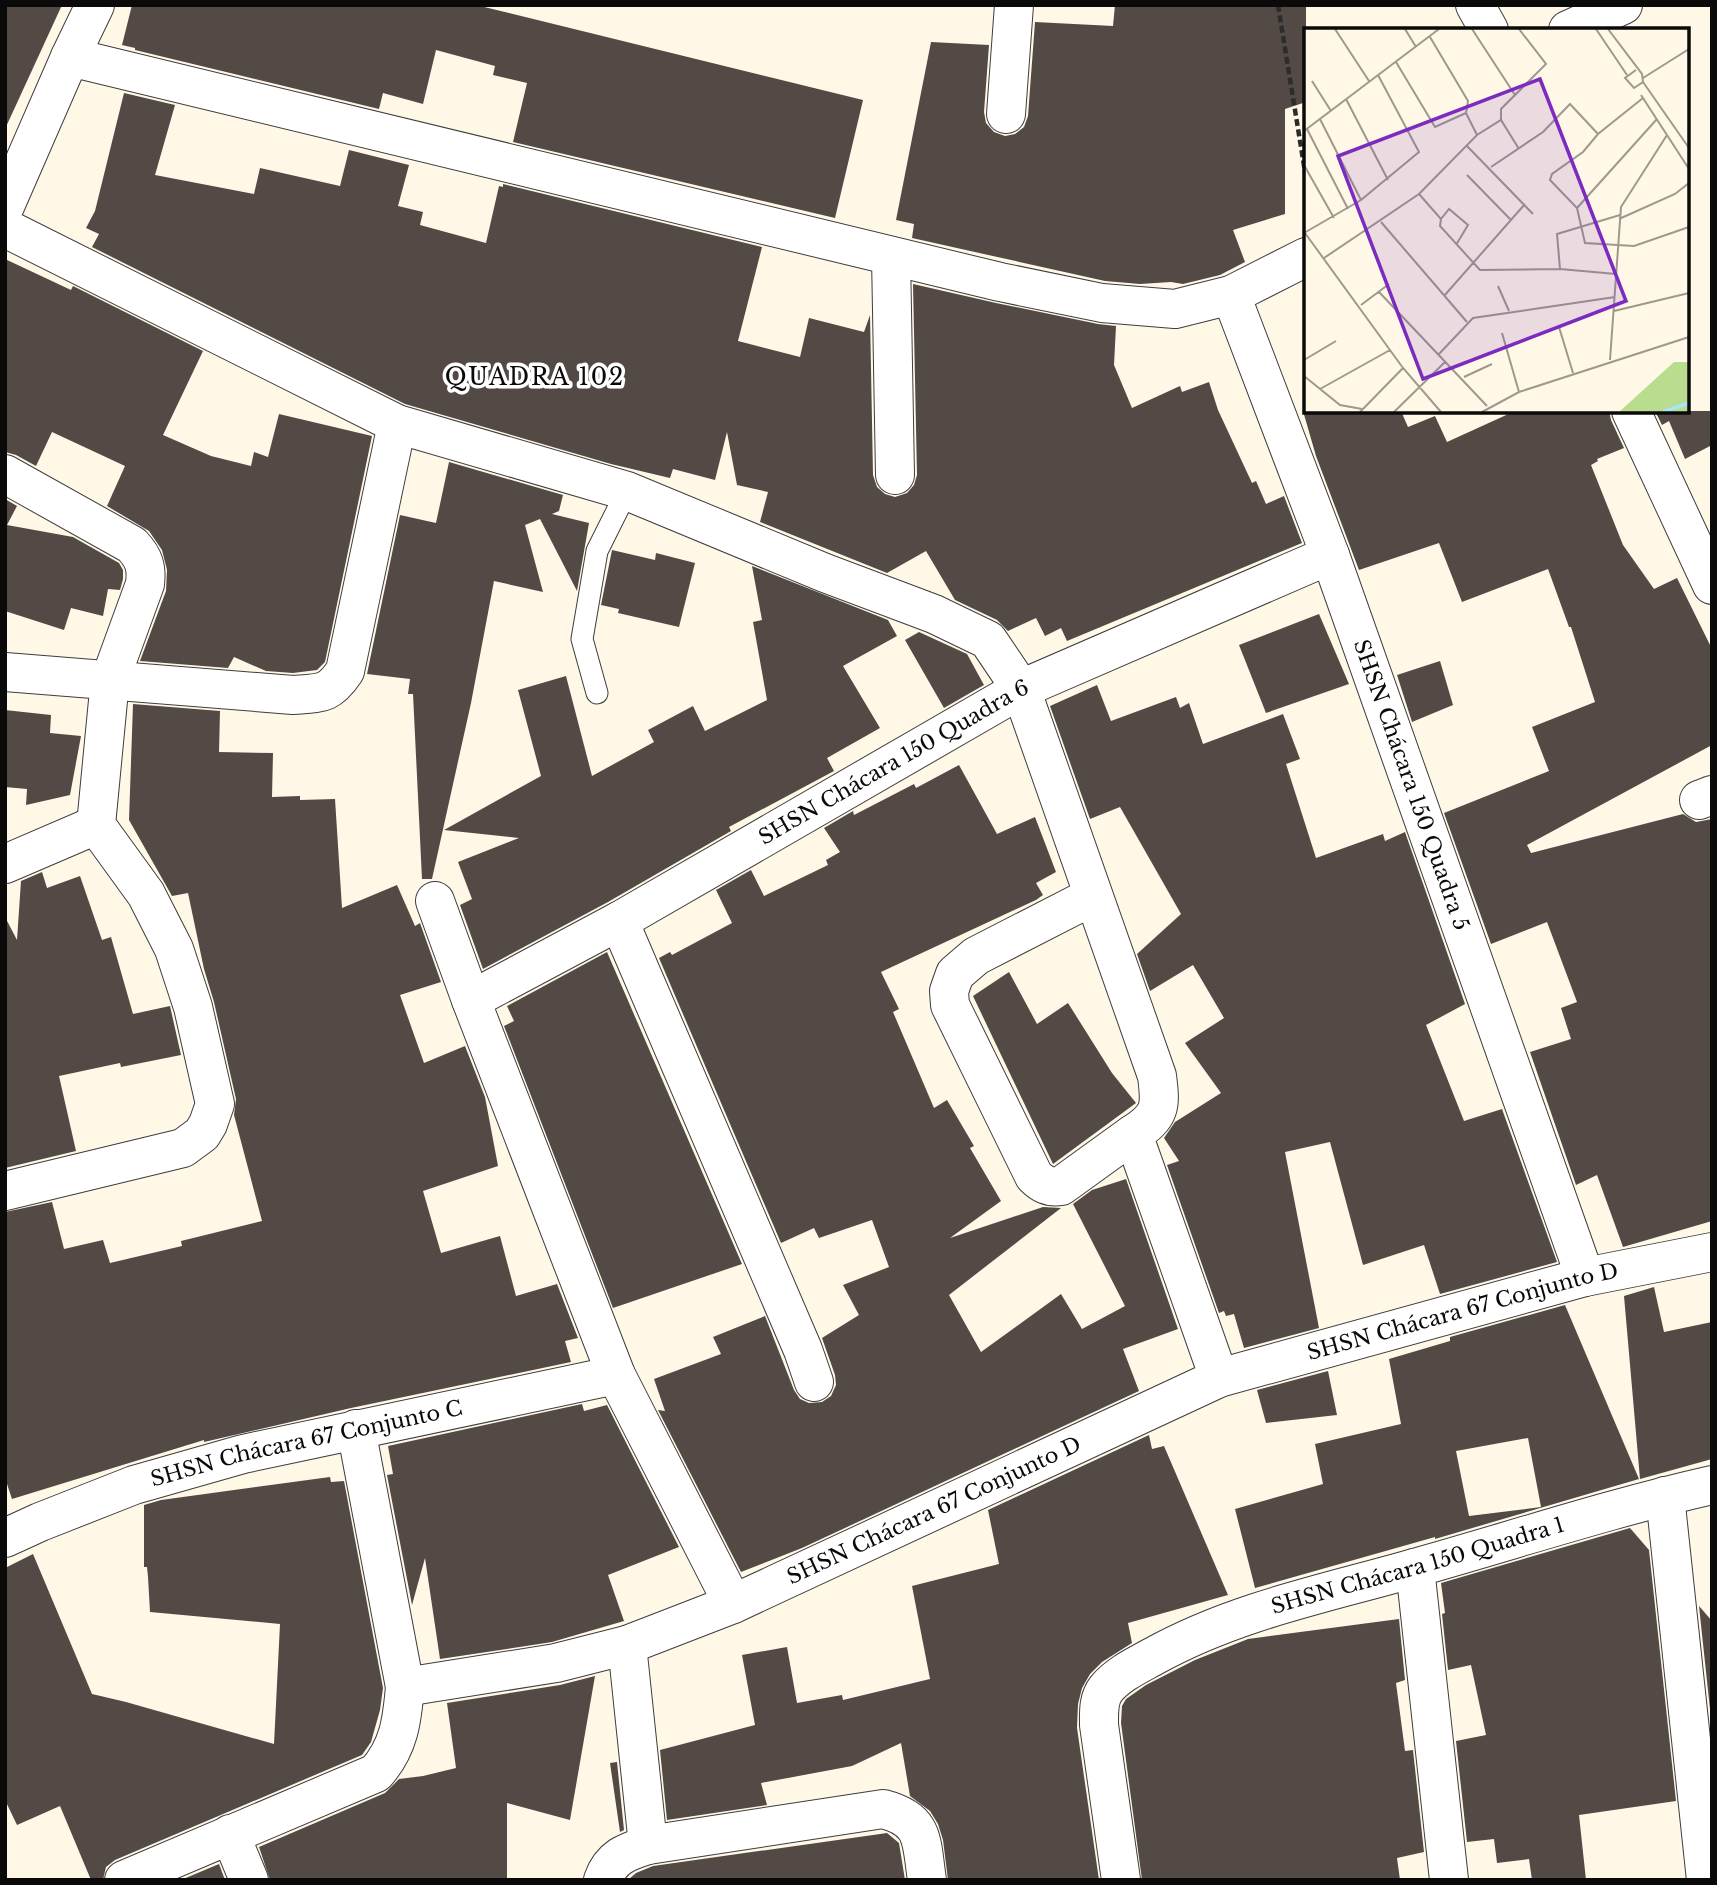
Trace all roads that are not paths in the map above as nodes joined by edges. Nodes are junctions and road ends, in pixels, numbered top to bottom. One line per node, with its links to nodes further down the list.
1 (95, 5): 7 (street)
2 (1014, 5): 8 (street)
3 (1475, 5): 5 (street)
4 (1623, 5): 6 (street)
5 (1488, 28)
6 (1572, 28)
7 (70, 57): 9 (street); 11 (street)
8 (1006, 114)
9 (5, 206)
10 (5, 228): 15 (street)
11 (891, 256): 13 (street); 17 (street)
12 (1304, 258): 13 (street)
13 (1231, 295): 19 (street, SHSN Chácara 150 Quadra 5)
14 (1632, 413): 20 (street)
15 (397, 424): 18 (street); 22 (street)
16 (5, 474): 22 (street)
17 (895, 475)
18 (627, 491): 23 (street); 24 (lane)
19 (1330, 555): 23 (street, SHSN Chácara 150 Quadra 6); 34 (street, SHSN Chácara 150 Quadra 5)
20 (1712, 585)
21 (5, 672): 22 (street)
22 (110, 681): 25 (street)
23 (1021, 689): 27 (street); 29 (street, SHSN Chácara 150 Quadra 6)
24 (597, 693)
25 (96, 825): 26 (street); 32 (street)
26 (5, 864)
27 (1093, 896): 31 (street); 31 (street)
28 (435, 901): 30 (street)
29 (619, 921): 30 (street, SHSN Chácara 150 Quadra 6); 37 (street)
30 (471, 1000): 35 (street)
31 (1132, 1134): 36 (street)
32 (5, 1191)
33 (1712, 1252): 34 (street, SHSN Chácara 67 Conjunto D)
34 (1585, 1277): 36 (street, SHSN Chácara 67 Conjunto D)
35 (616, 1375): 38 (street, SHSN Chácara 67 Conjunto C); 43 (street)
36 (1219, 1378): 43 (street, SHSN Chácara 67 Conjunto D)
37 (814, 1382)
38 (356, 1429): 41 (street, SHSN Chácara 67 Conjunto C); 45 (street)
39 (1712, 1485): 40 (street, SHSN Chácara 150 Quadra 1)
40 (1665, 1496): 42 (street, SHSN Chácara 150 Quadra 1); 54 (street)
41 (5, 1538)
42 (1415, 1568): 52 (street, SHSN Chácara 150 Quadra 1); 53 (street)
43 (733, 1604): 44 (street, SHSN Chácara 67 Conjunto D)
44 (627, 1645): 45 (street, SHSN Chácara 67 Conjunto D); 47 (street)
45 (405, 1687): 46 (street)
46 (230, 1833): 48 (street); 49 (street)
47 (648, 1845): 50 (street); 51 (street)
48 (124, 1880)
49 (249, 1880)
50 (603, 1880)
51 (927, 1880)
52 (1121, 1880)
53 (1448, 1880)
54 (1706, 1880)

